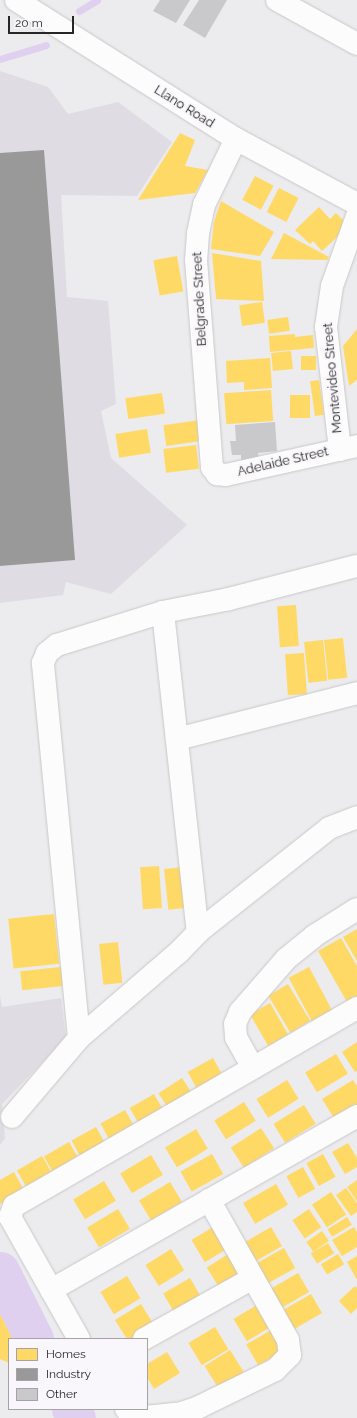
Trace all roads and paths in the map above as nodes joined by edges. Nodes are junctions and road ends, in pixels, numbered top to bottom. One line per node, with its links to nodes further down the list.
1 (16, 0): 4 (street, Llano Road)
2 (277, 0): 3 (street)
3 (357, 44)
4 (236, 139): 5 (street, Llano Road); 8 (street, Belgrade Street)
5 (357, 204)
6 (357, 216): 7 (street, Montevideo Street)
7 (348, 448): 8 (street, Adelaide Street)
8 (212, 467)
9 (357, 566): 10 (street)
10 (164, 612): 12 (street); 17 (street)
11 (357, 693): 12 (street)
12 (177, 739): 15 (street)
13 (357, 817): 15 (street)
14 (357, 909): 18 (street)
15 (198, 932): 17 (street)
16 (357, 1008): 18 (street)
17 (79, 1038): 20 (street)
18 (253, 1068): 23 (street)
19 (357, 1116): 21 (street)
20 (12, 1117)
21 (209, 1200): 22 (street); 23 (street)
22 (253, 1278): 25 (street); 26 (street)
23 (51, 1290): 24 (street)
24 (78, 1338)
25 (146, 1338)
26 (128, 1410)

